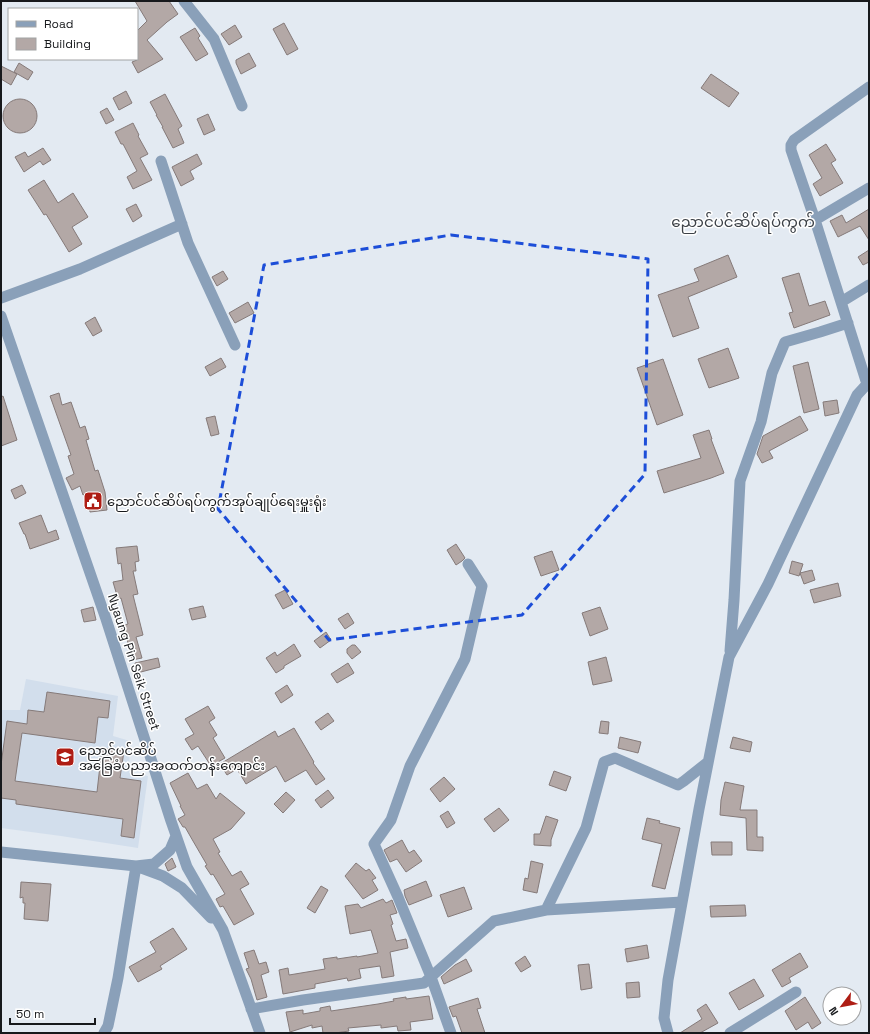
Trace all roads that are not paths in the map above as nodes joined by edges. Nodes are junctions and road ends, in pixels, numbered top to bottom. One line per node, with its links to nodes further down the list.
1 (184, 1): 3 (street)
2 (869, 87): 6 (street)
3 (242, 106)
4 (161, 160): 7 (street)
5 (869, 188): 6 (street)
6 (815, 220): 10 (street)
7 (182, 224): 9 (street); 13 (street)
8 (869, 285): 10 (street)
9 (1, 298)
10 (841, 302): 12 (street)
11 (1, 316): 18 (street, Nyaung Pin Seik Street)
12 (848, 322): 14 (street); 16 (street)
13 (235, 345)
14 (868, 383): 16 (street)
15 (468, 564): 24 (street)
16 (729, 657): 17 (street)
17 (708, 762): 21 (street); 22 (street)
18 (176, 836): 20 (street); 23 (street, Nyaung Pin Seik Street)
19 (1, 852): 20 (street)
20 (136, 866): 23 (street); 27 (street)
21 (682, 902): 22 (street); 30 (street)
22 (546, 910): 24 (street)
23 (223, 930): 26 (street, Nyaung Pin Seik Street)
24 (431, 977): 26 (street); 29 (street)
25 (796, 992): 31 (street)
26 (251, 1010): 28 (street, Nyaung Pin Seik Street)
27 (104, 1033)
28 (260, 1033)
29 (451, 1033)
30 (668, 1033)
31 (730, 1033)

